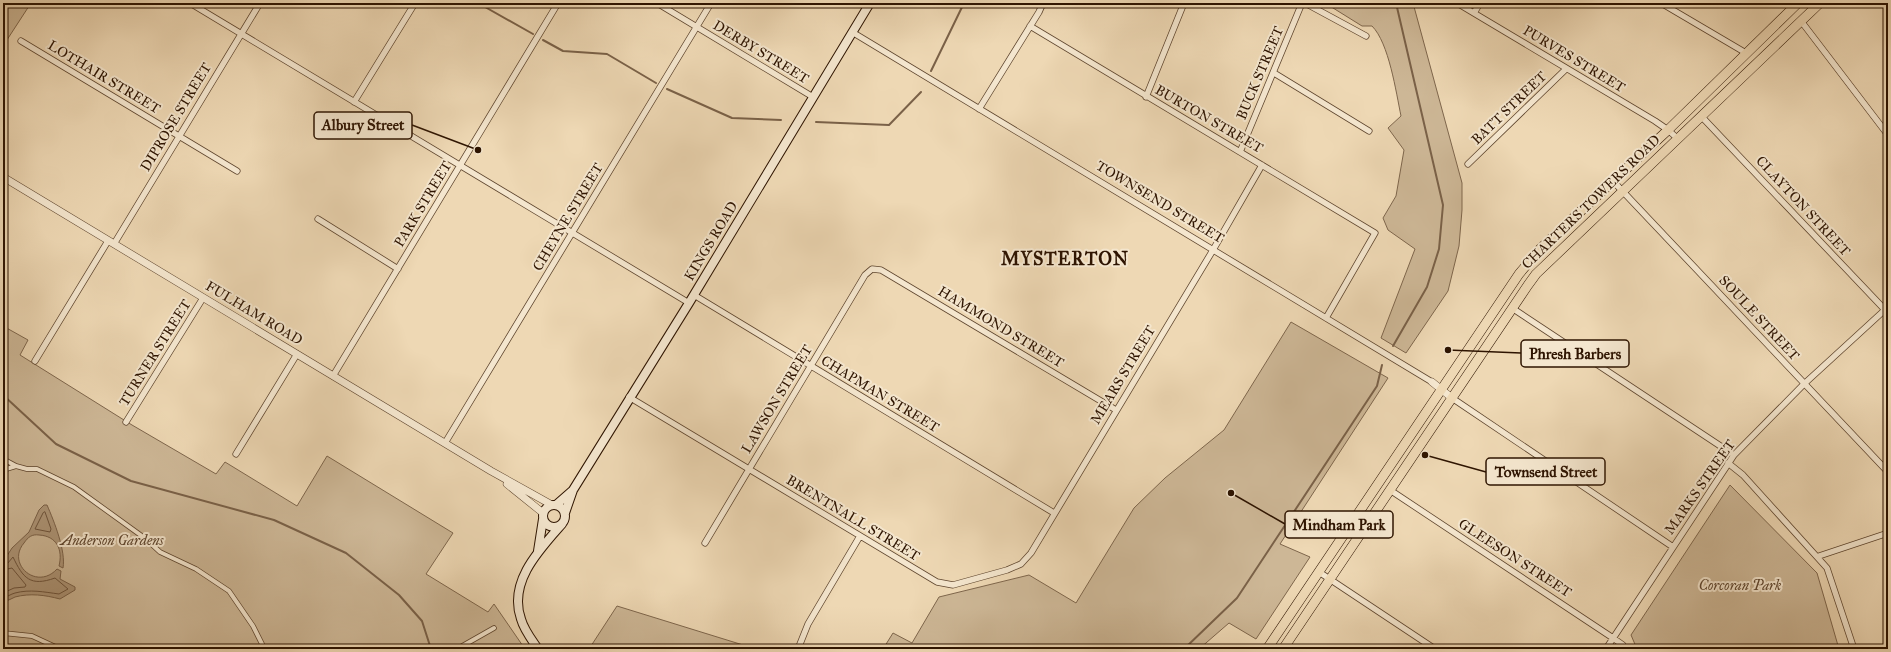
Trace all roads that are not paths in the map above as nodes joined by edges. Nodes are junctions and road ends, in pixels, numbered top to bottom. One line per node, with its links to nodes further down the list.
1 (190, 3): 21 (street)
2 (260, 3): 21 (street, DIPROSE STREET)
3 (415, 3): 29 (street)
4 (558, 3): 40 (street, PARK STREET)
5 (657, 3): 19 (street, DERBY STREET)
6 (711, 3): 19 (street, CHEYNE STREET)
7 (870, 3): 20 (main road, KINGS ROAD)
8 (1043, 3): 18 (street)
9 (1184, 3): 28 (street)
10 (1304, 3): 22 (street); 26 (street, BUCK STREET)
11 (1458, 3): 16 (street, PURVES STREET)
12 (1480, 3): 16 (street)
13 (1661, 3): 24 (street)
14 (1798, 3): 24 (main road, CHARTERS TOWERS ROAD)
15 (1820, 3): 17 (main road, CHARTERS TOWERS ROAD)
16 (1474, 13): 25 (street, PURVES STREET)
17 (1801, 21): 31 (main road, CHARTERS TOWERS ROAD); 34 (street)
18 (1030, 26): 28 (street, BURTON STREET); 30 (street)
19 (697, 27): 27 (street, DERBY STREET); 46 (street, CHEYNE STREET)
20 (852, 32): 27 (main road, KINGS ROAD); 30 (street, TOWNSEND STREET)
21 (241, 34): 29 (street); 35 (street, DIPROSE STREET)
22 (1366, 36)
23 (21, 41): 35 (street, LOTHAIR STREET)
24 (1746, 53): 32 (main road, CHARTERS TOWERS ROAD)
25 (1566, 69): 32 (street, PURVES STREET); 39 (street, BATT STREET)
26 (1274, 73): 33 (street); 37 (street, BUCK STREET)
27 (813, 97): 51 (main road, KINGS ROAD)
28 (1146, 97): 37 (street, BURTON STREET)
29 (354, 102): 40 (street)
30 (979, 109): 48 (street, TOWNSEND STREET)
31 (1701, 116): 36 (main road, CHARTERS TOWERS ROAD); 55 (street, CLAYTON STREET)
32 (1668, 130): 36 (street, PURVES STREET); 43 (main road, CHARTERS TOWERS ROAD)
33 (1369, 131)
34 (1888, 135)
35 (179, 136): 41 (street, LOTHAIR STREET); 47 (street, DIPROSE STREET)
36 (1677, 138): 44 (main road, CHARTERS TOWERS ROAD)
37 (1240, 152): 38 (street, BURTON STREET)
38 (1262, 164): 48 (street, MEARS STREET); 56 (street, BURTON STREET)
39 (1468, 164)
40 (460, 166): 46 (street); 49 (street, PARK STREET)
41 (237, 171)
42 (3, 177): 47 (street, FULHAM ROAD)
43 (1612, 180): 44 (street, SOULE STREET); 63 (main road, CHARTERS TOWERS ROAD)
44 (1622, 190): 54 (main road, CHARTERS TOWERS ROAD); 62 (street, SOULE STREET)
45 (318, 219): 49 (street)
46 (572, 233): 53 (street); 68 (street, CHEYNE STREET)
47 (111, 242): 52 (street, FULHAM ROAD); 58 (street, DIPROSE STREET)
48 (1213, 250): 56 (street, TOWNSEND STREET); 66 (street, MEARS STREET)
49 (398, 268): 60 (street, PARK STREET)
50 (872, 269): 59 (street, LAWSON STREET); 66 (street, HAMMOND STREET)
51 (694, 295): 53 (main road, KINGS ROAD); 59 (street, CHAPMAN STREET)
52 (203, 298): 57 (street, FULHAM ROAD); 67 (street, TURNER STREET)
53 (689, 303): 64 (main road, KINGS ROAD)
54 (1512, 308): 65 (main road, CHARTERS TOWERS ROAD); 70 (street)
55 (1887, 310): 62 (street, MARKS STREET)
56 (1326, 318): 61 (street, TOWNSEND STREET)
57 (297, 354): 60 (street, FULHAM ROAD); 69 (street)
58 (35, 361)
59 (810, 366): 74 (street, LAWSON STREET); 81 (street, CHAPMAN STREET)
60 (333, 376): 68 (street, FULHAM ROAD)
61 (1432, 382): 63 (street, TOWNSEND STREET)
62 (1804, 384): 70 (street, MARKS STREET); 77 (street, SOULE STREET)
63 (1442, 389): 65 (street, TOWNSEND STREET); 91 (main road, CHARTERS TOWERS ROAD)
64 (629, 397): 74 (street, BRENTNALL STREET); 78 (main road, KINGS ROAD)
65 (1452, 398): 79 (main road, CHARTERS TOWERS ROAD); 88 (street)
66 (1116, 410): 81 (street, MEARS STREET)
67 (126, 422)
68 (446, 443): 76 (street, FULHAM ROAD)
69 (236, 454)
70 (1734, 455): 72 (street, MARKS STREET)
71 (3, 459): 73 (street)
72 (1728, 463): 88 (street, MARKS STREET); 90 (street)
73 (16, 466): 75 (street); 97 (street)
74 (749, 468): 86 (street, BRENTNALL STREET); 87 (street, LAWSON STREET)
75 (3, 470)
76 (491, 471): 80 (street, FULHAM ROAD); 83 (street, FULHAM ROAD)
77 (1888, 472)
78 (573, 490): 80 (main road, KINGS ROAD); 82 (main road, KINGS ROAD)
79 (1390, 490): 92 (main road, CHARTERS TOWERS ROAD); 95 (street, GLEESON STREET)
80 (554, 505): 82 (main road); 83 (main road)
81 (1054, 513): 86 (street, BRENTNALL STREET)
82 (565, 514): 84 (main road)
83 (543, 516): 84 (main road); 89 (main road)
84 (562, 524): 89 (main road)
85 (1888, 532): 90 (street)
86 (860, 536): 100 (street)
87 (705, 543)
88 (1673, 547): 95 (street, MARKS STREET)
89 (538, 551): 99 (main road)
90 (1819, 556): 106 (street)
91 (1319, 572): 92 (street); 101 (main road, CHARTERS TOWERS ROAD)
92 (1330, 579): 102 (main road, CHARTERS TOWERS ROAD); 103 (street)
93 (494, 628): 98 (street)
94 (3, 633): 96 (street)
95 (1613, 638): 104 (street, MARKS STREET); 105 (street, GLEESON STREET)
96 (60, 649)
97 (262, 649)
98 (457, 649)
99 (538, 649)
100 (798, 649)
101 (1267, 649)
102 (1283, 649)
103 (1435, 649)
104 (1606, 649)
105 (1624, 649)
106 (1854, 649)

